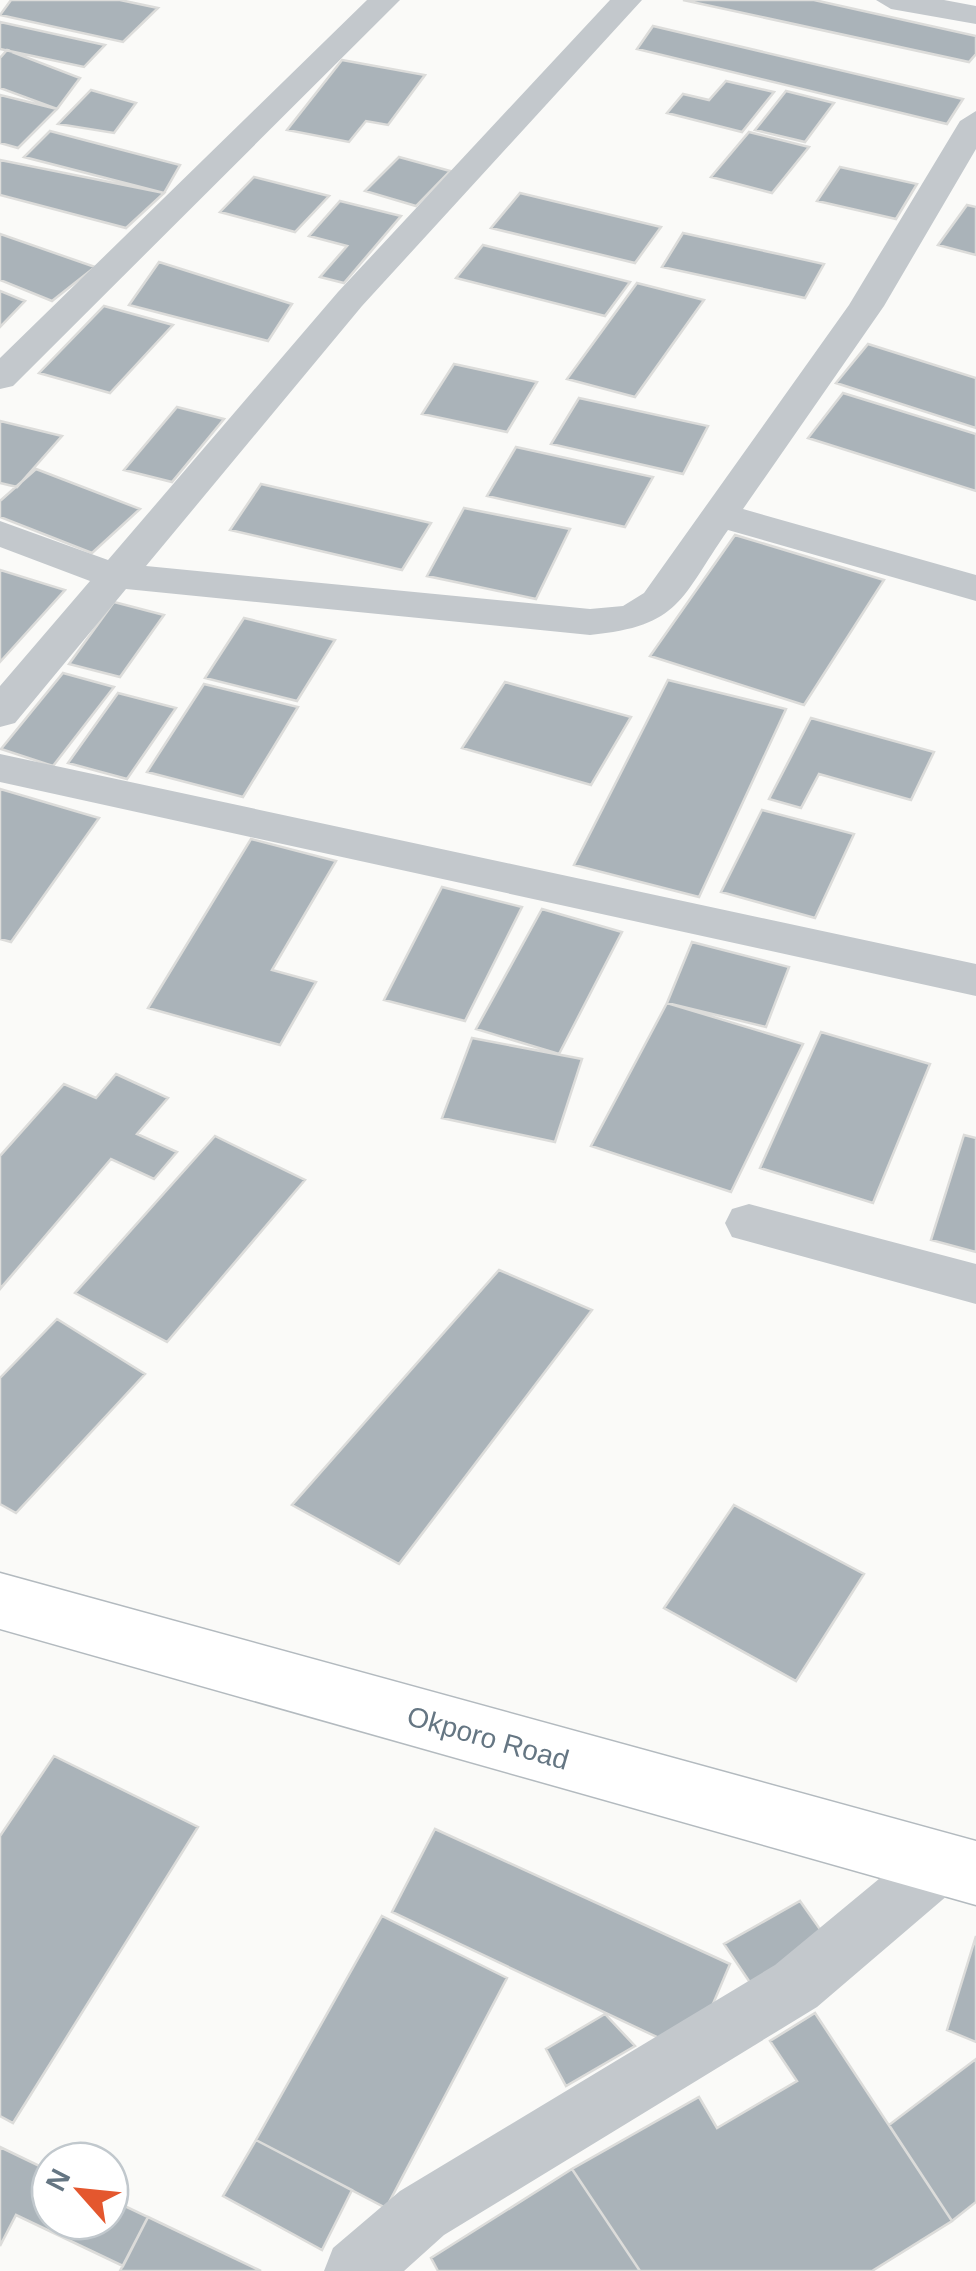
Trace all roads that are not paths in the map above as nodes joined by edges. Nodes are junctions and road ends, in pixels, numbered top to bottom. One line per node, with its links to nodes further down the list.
1 (386, 0): 6 (street)
2 (626, 0): 9 (street)
3 (891, 0): 4 (street)
4 (976, 15)
5 (976, 121): 7 (street)
6 (0, 378)
7 (716, 514): 9 (street); 10 (street)
8 (0, 532): 9 (street)
9 (112, 576): 11 (street)
10 (976, 588)
11 (0, 713)
12 (0, 768): 13 (street)
13 (976, 980)
14 (749, 1223): 15 (street)
15 (976, 1284)
16 (0, 1601): 17 (main road, Okporo Road)
17 (958, 1868): 18 (street)
18 (356, 2271)

